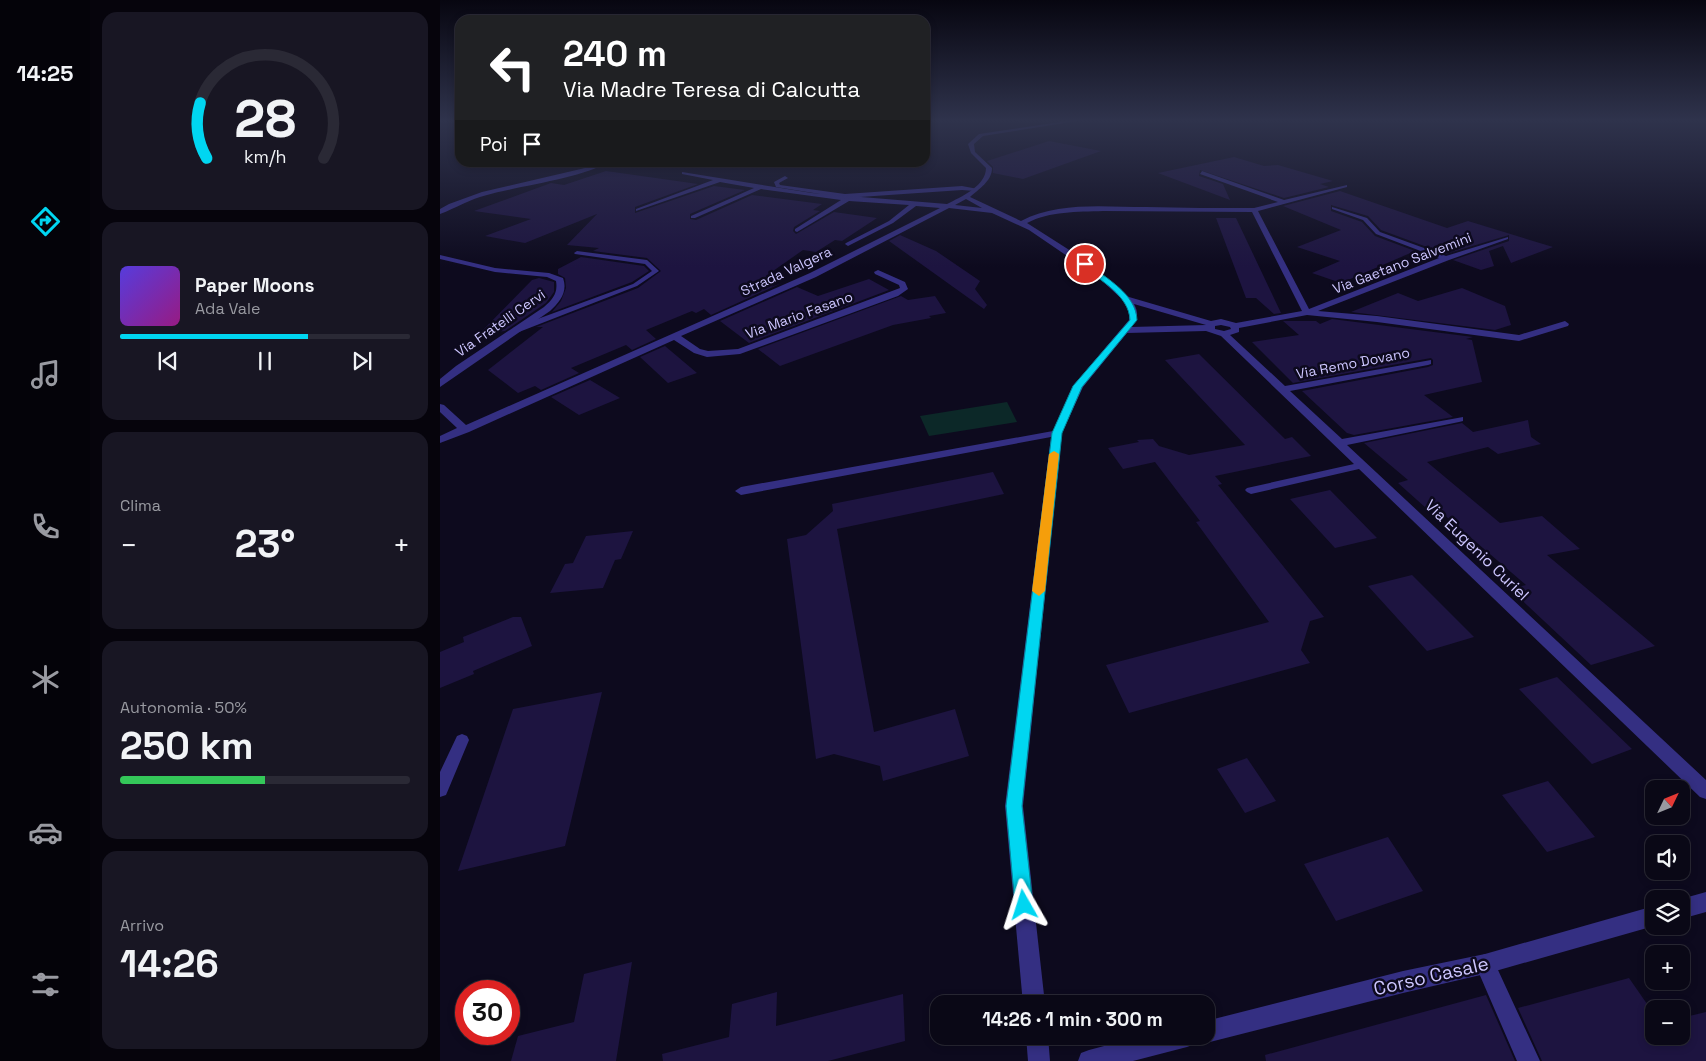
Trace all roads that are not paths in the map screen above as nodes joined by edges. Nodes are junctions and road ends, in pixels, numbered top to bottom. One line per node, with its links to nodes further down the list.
1 (585, 169): 19 (street)
2 (989, 169): 9 (street, Strada Valgera)
3 (684, 173): 6 (street)
4 (1202, 173): 12 (street)
5 (785, 178): 9 (lane)
6 (720, 180): 8 (street); 16 (street)
7 (1345, 186): 12 (street)
8 (760, 187): 11 (street); 20 (street)
9 (975, 189): 10 (street, Strada Valgera)
10 (966, 197): 14 (street, Strada Valgera); 18 (street)
11 (847, 199): 13 (street); 22 (street)
12 (1284, 202): 17 (street)
13 (916, 203): 14 (street); 24 (street)
14 (950, 206): 18 (street); 36 (street, Strada Valgera)
15 (1334, 208): 27 (street)
16 (638, 210)
17 (1254, 210): 21 (street); 30 (street)
18 (993, 211): 21 (street)
19 (440, 212)
20 (693, 217)
21 (1022, 223): 29 (street)
22 (797, 230)
23 (1506, 238): 27 (street, Via Gaetano Salvemini)
24 (848, 244)
25 (577, 253): 35 (lane)
26 (440, 257): 35 (street, Via Fratelli Cervi)
27 (1446, 258): 30 (street, Via Gaetano Salvemini)
28 (878, 272): 36 (street, Via Mario Fasano)
29 (1127, 299): 32 (street); 33 (street)
30 (1307, 313): 31 (street); 34 (street)
31 (1565, 324)
32 (1210, 326): 33 (street); 34 (street); 34 (street)
33 (1125, 330): 43 (street)
34 (1230, 330): 39 (street, Via Eugenio Curiel)
35 (510, 332): 38 (street, Via Fratelli Cervi)
36 (675, 336): 42 (street, Strada Valgera)
37 (1428, 362): 39 (street, Via Remo Dovano)
38 (440, 384)
39 (1282, 390): 45 (street, Via Eugenio Curiel)
40 (440, 407): 42 (street)
41 (1459, 419): 45 (street)
42 (465, 430): 44 (street, Strada Valgera)
43 (1057, 433): 48 (street); 56 (street)
44 (440, 440)
45 (1339, 443): 46 (street, Via Eugenio Curiel)
46 (1362, 465): 47 (street); 51 (street, Via Eugenio Curiel)
47 (1250, 490)
48 (741, 491)
49 (462, 740): 50 (lane)
50 (440, 790)
51 (1706, 792)
52 (1706, 902): 53 (street)
53 (1690, 906)
54 (1645, 919): 55 (street, Corso Casale)
55 (1485, 964): 57 (street, Corso Casale); 62 (street)
56 (1033, 995)
57 (1215, 1030)
58 (1038, 1045): 60 (street)
59 (1152, 1045): 61 (street)
60 (1039, 1061)
61 (1089, 1061)
62 (1529, 1061)

